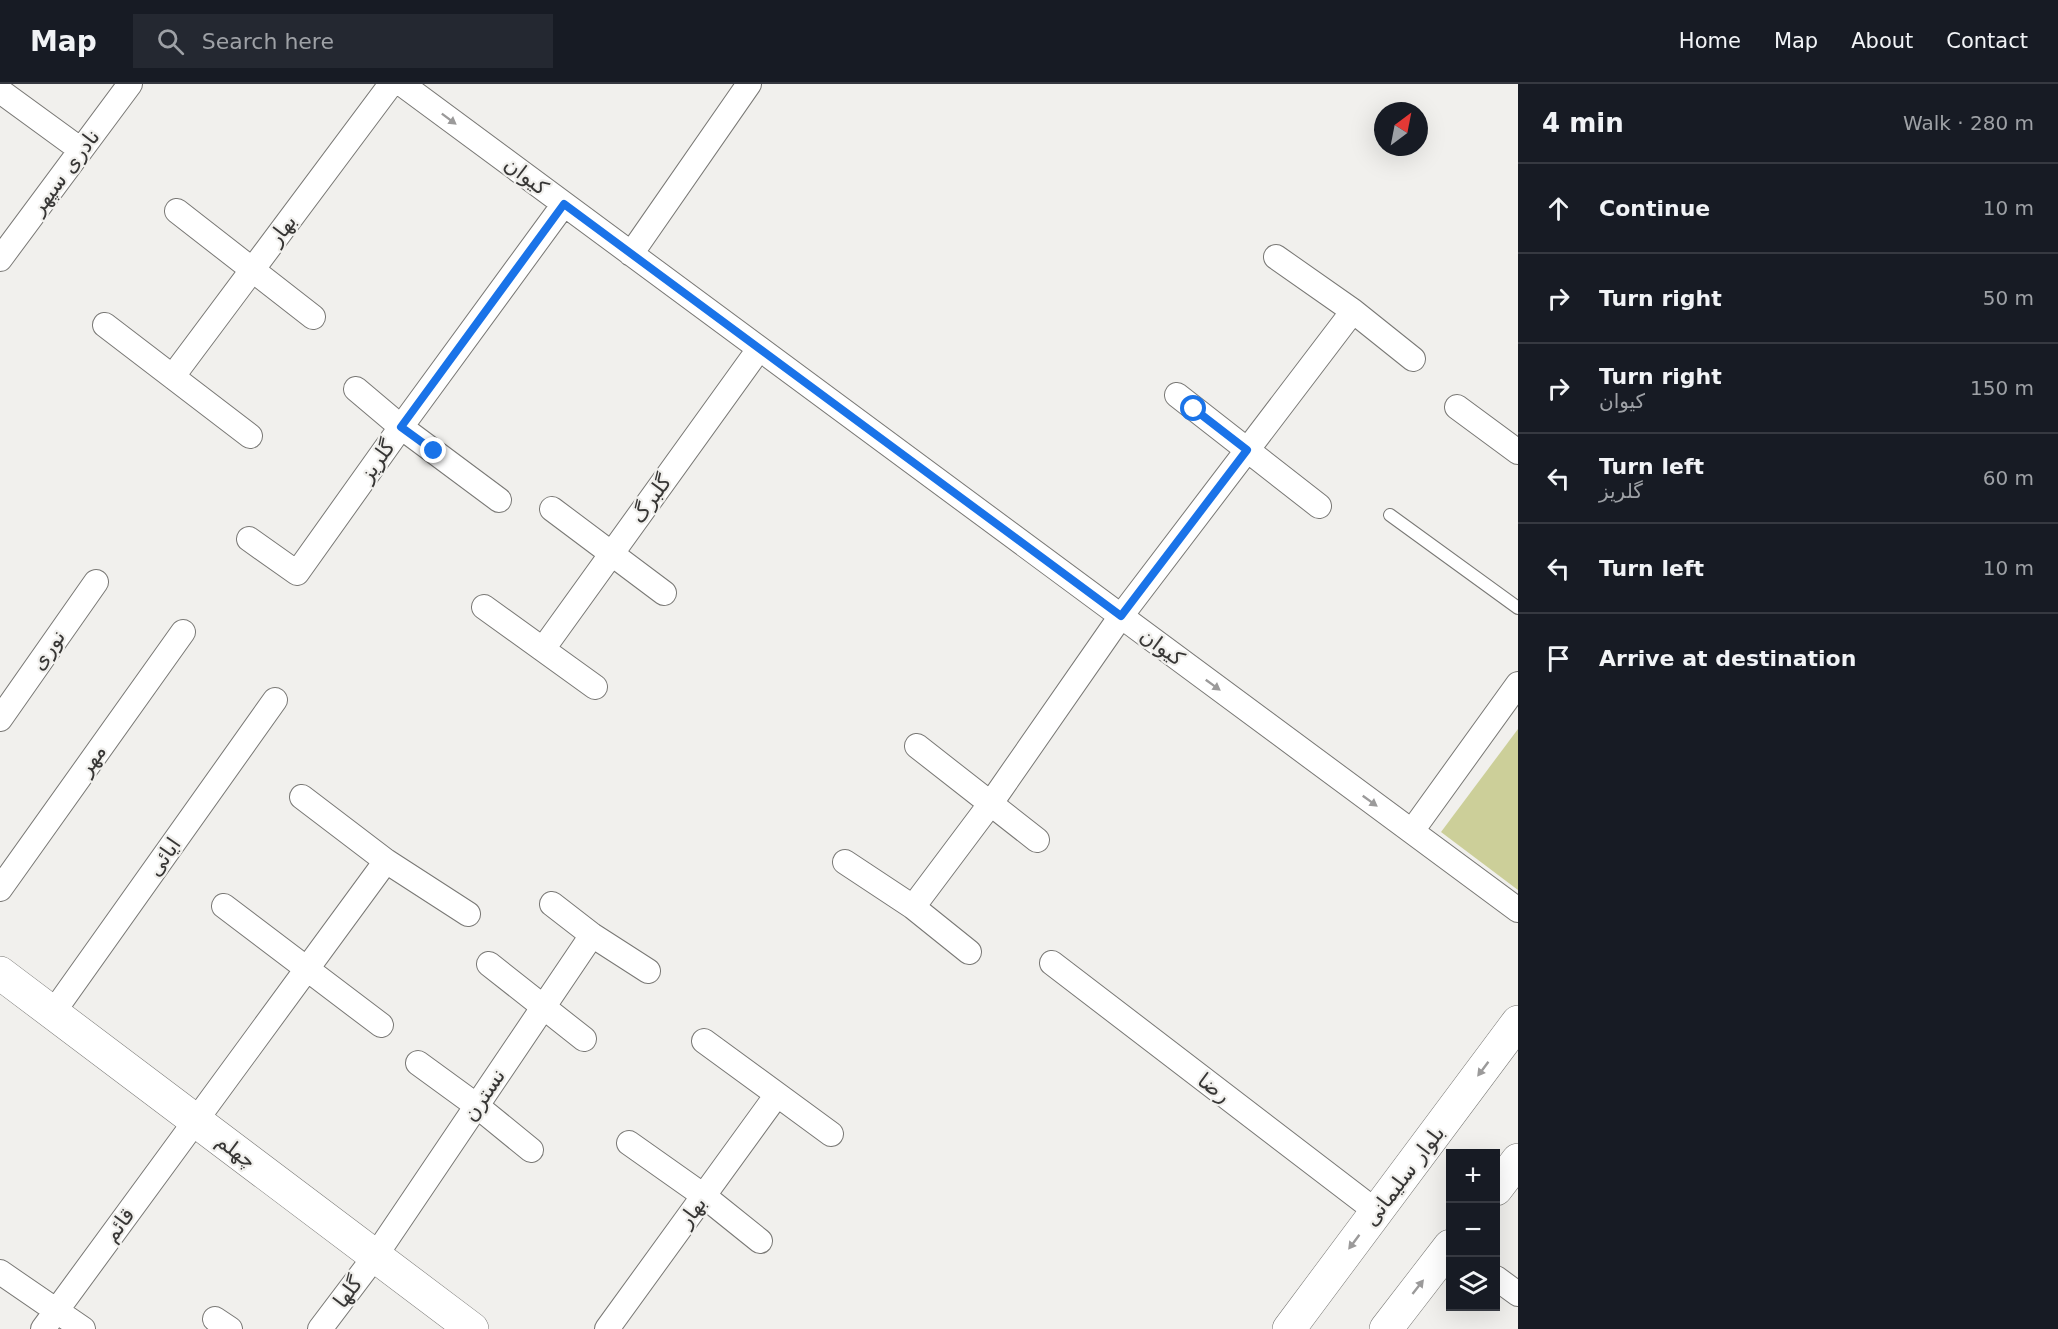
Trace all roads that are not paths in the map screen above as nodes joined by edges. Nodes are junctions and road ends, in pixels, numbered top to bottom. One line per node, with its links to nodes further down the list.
1 (130, 84): 6 (street, نادری سپهر)
2 (391, 84): 12 (street, بهار)
3 (402, 84): 7 (street, کیوان, one-way to 7)
4 (748, 84): 10 (street)
5 (0, 91): 6 (street)
6 (81, 150): 9 (street, نادری سپهر)
7 (564, 204): 10 (street, کیوان); 22 (street, گلریز)
8 (177, 211): 12 (street)
9 (2, 250)
10 (631, 254): 16 (street, کیوان)
11 (1276, 257): 13 (street)
12 (253, 269): 14 (street); 18 (street, بهار)
13 (1353, 311): 17 (street); 24 (street)
14 (313, 317)
15 (105, 325): 18 (street)
16 (759, 349): 31 (street, گلبرگ); 36 (street, کیوان)
17 (1413, 359)
18 (173, 376): 23 (street)
19 (356, 389): 22 (street)
20 (1177, 395): 24 (street)
21 (1457, 407): 25 (street)
22 (401, 427): 26 (street); 30 (street, گلریز)
23 (250, 436)
24 (1247, 450): 27 (street); 36 (street)
25 (1518, 452)
26 (499, 500)
27 (1319, 506)
28 (552, 509): 31 (street)
29 (1390, 515): 35 (lane)
30 (249, 538)
31 (611, 554): 33 (street); 38 (street, گلبرگ)
32 (96, 582): 42 (street, نوری)
33 (664, 593)
34 (484, 607): 38 (street)
35 (1518, 608)
36 (1121, 616): 45 (street); 46 (street, کیوان, one-way to 46)
37 (183, 632): 50 (street, مهر)
38 (543, 649): 40 (street)
39 (1518, 684): 46 (street)
40 (595, 687)
41 (275, 700): 64 (street, ایائی)
42 (0, 719)
43 (917, 746): 45 (street)
44 (302, 797): 48 (street)
45 (992, 803): 47 (street); 53 (street)
46 (1412, 831): 54 (street, کیوان)
47 (1037, 840)
48 (386, 861): 55 (street); 60 (street, قائم)
49 (845, 862): 53 (street)
50 (0, 889)
51 (552, 904): 56 (street)
52 (224, 906): 60 (street)
53 (913, 907): 57 (street)
54 (1518, 910)
55 (468, 914)
56 (592, 935): 61 (street); 63 (street, نسترن)
57 (969, 952)
58 (1052, 963): 79 (street, رضا)
59 (489, 964): 63 (street)
60 (307, 969): 66 (street); 72 (street, قائم)
61 (648, 971)
62 (0, 973): 64 (street, چهلم)
63 (544, 1006): 67 (street); 71 (street, نسترن)
64 (52, 1014): 72 (street, چهلم)
65 (1518, 1023): 79 (street, بلوار سلیمانی, one-way to 79)
66 (381, 1025)
67 (584, 1039)
68 (704, 1041): 70 (street)
69 (418, 1064): 71 (street)
70 (776, 1096): 73 (street); 78 (street, بهار)
71 (477, 1106): 75 (street); 82 (street, نسترن)
72 (196, 1120): 82 (street, چهلم); 86 (street, قائم)
73 (831, 1134)
74 (629, 1143): 78 (street)
75 (531, 1150)
76 (1518, 1160): 77 (street)
77 (1500, 1184)
78 (704, 1196): 80 (street); 90 (street, بهار)
79 (1377, 1212): 91 (street, بلوار سلیمانی, one-way to 91)
80 (760, 1241)
81 (1446, 1251): 92 (street, one-way to 81)
82 (376, 1255): 88 (street, گلها); 89 (street, چهلم)
83 (0, 1272): 86 (street)
84 (1500, 1281): 85 (street)
85 (1518, 1294)
86 (49, 1320): 87 (street)
87 (83, 1329)
88 (320, 1329)
89 (472, 1329)
90 (608, 1329)
91 (1289, 1329)
92 (1386, 1329)

